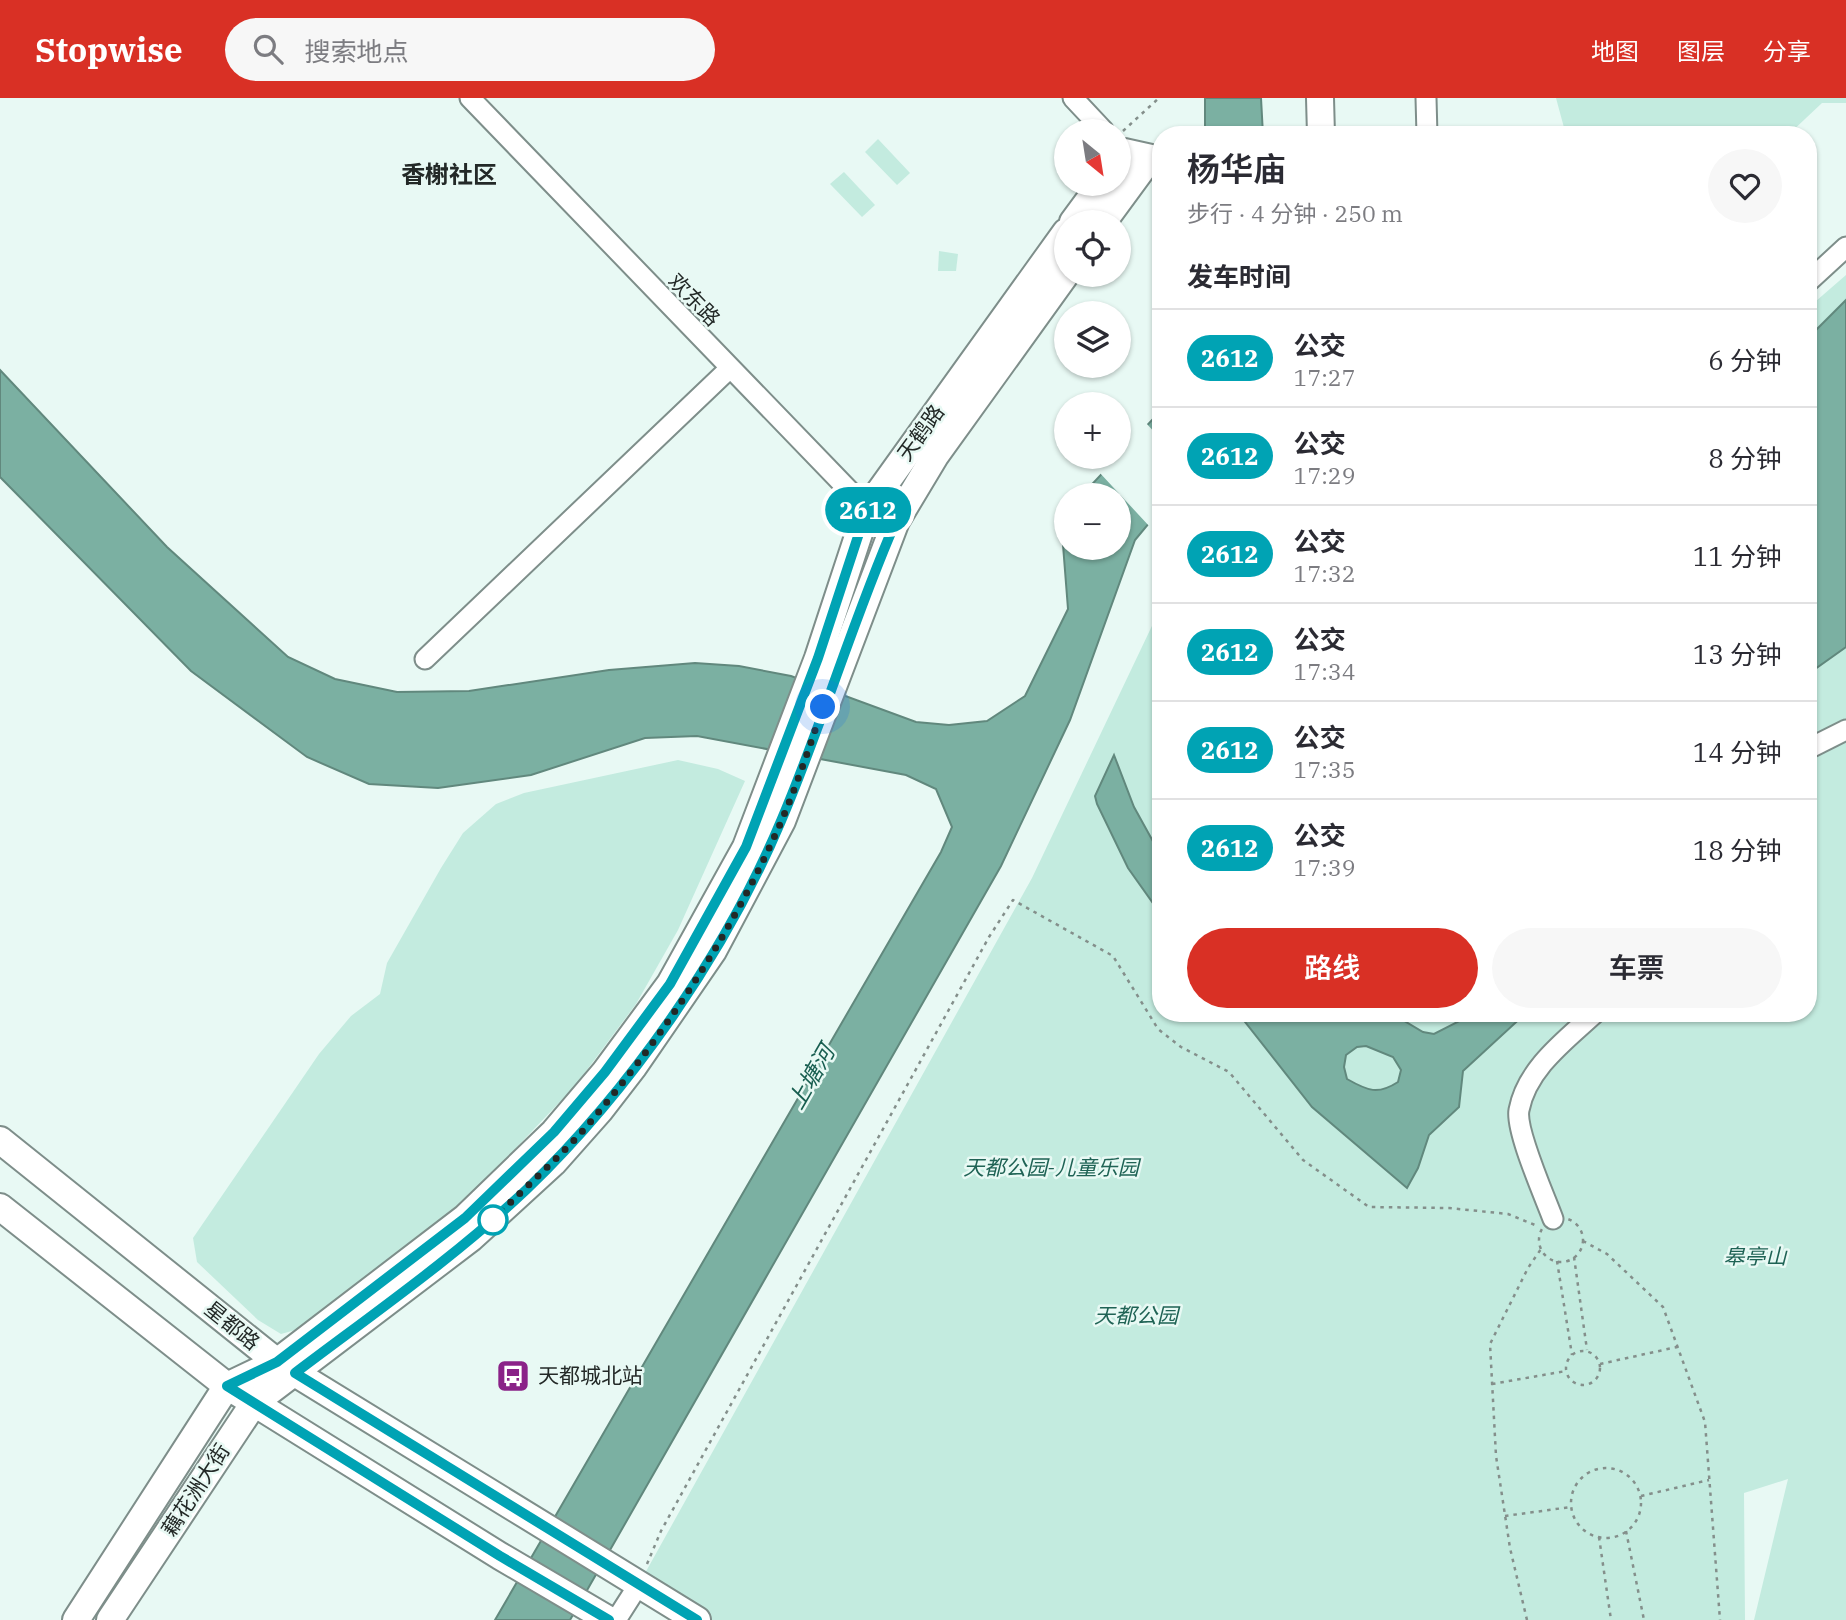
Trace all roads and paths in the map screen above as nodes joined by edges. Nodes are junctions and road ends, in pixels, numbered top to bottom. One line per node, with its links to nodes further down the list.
1 (470, 98): 18 (street, 欢东路)
2 (1073, 98): 6 (street)
3 (1159, 98): 9 (path)
4 (1320, 98): 7 (main road)
5 (1426, 98): 8 (street)
6 (1093, 119)
7 (1321, 126)
8 (1427, 126)
9 (1131, 134)
10 (1131, 151): 11 (main road)
11 (1152, 158)
12 (1152, 163): 13 (main road)
13 (1113, 210)
14 (1846, 247): 16 (street)
15 (1054, 249): 19 (main road, 天鹤路)
16 (1817, 274)
17 (1057, 287): 20 (main road, 天鹤路)
18 (729, 369): 19 (street, 欢东路); 21 (street)
19 (867, 509): 20 (street, 欢东路); 22 (main road, 天鹤路)
20 (896, 521): 22 (main road, 天鹤路)
21 (425, 659)
22 (829, 660): 39 (main road, 天鹤路); 39 (main road, 天鹤路)
23 (1846, 730): 24 (street)
24 (1817, 744)
25 (1152, 1019): 50 (path)
26 (1154, 1022): 30 (path)
27 (1585, 1022): 30 (street)
28 (0, 1140): 39 (main road, 星都路)
29 (0, 1207): 42 (main road)
30 (1548, 1224): 31 (path); 32 (path)
31 (1583, 1241): 33 (path); 35 (path)
32 (1541, 1249): 34 (path); 41 (path)
33 (1574, 1256): 34 (path); 36 (path)
34 (1557, 1261): 37 (path)
35 (1678, 1347): 38 (path); 44 (path)
36 (1588, 1352): 37 (path); 38 (path)
37 (1572, 1355): 40 (path)
38 (1600, 1364): 40 (path)
39 (286, 1367): 42 (main road, 天鹤路); 43 (main road, 藕花洲大街); 50 (main road, 星都路)
40 (1566, 1371): 41 (path)
41 (1492, 1384): 47 (path)
42 (227, 1386): 43 (main road); 52 (main road, 藕花洲大街)
43 (254, 1403): 51 (main road); 53 (main road, 藕花洲大街)
44 (1710, 1480): 45 (path); 58 (path)
45 (1641, 1496): 46 (path); 48 (path)
46 (1571, 1507): 47 (path); 49 (path)
47 (1505, 1516): 55 (path)
48 (1626, 1531): 49 (path); 57 (path)
49 (1599, 1537): 56 (path)
50 (634, 1580): 51 (street); 54 (main road, 星都路)
51 (609, 1619)
52 (76, 1620)
53 (110, 1620)
54 (697, 1620)
55 (1527, 1620)
56 (1611, 1620)
57 (1644, 1620)
58 (1720, 1620)

